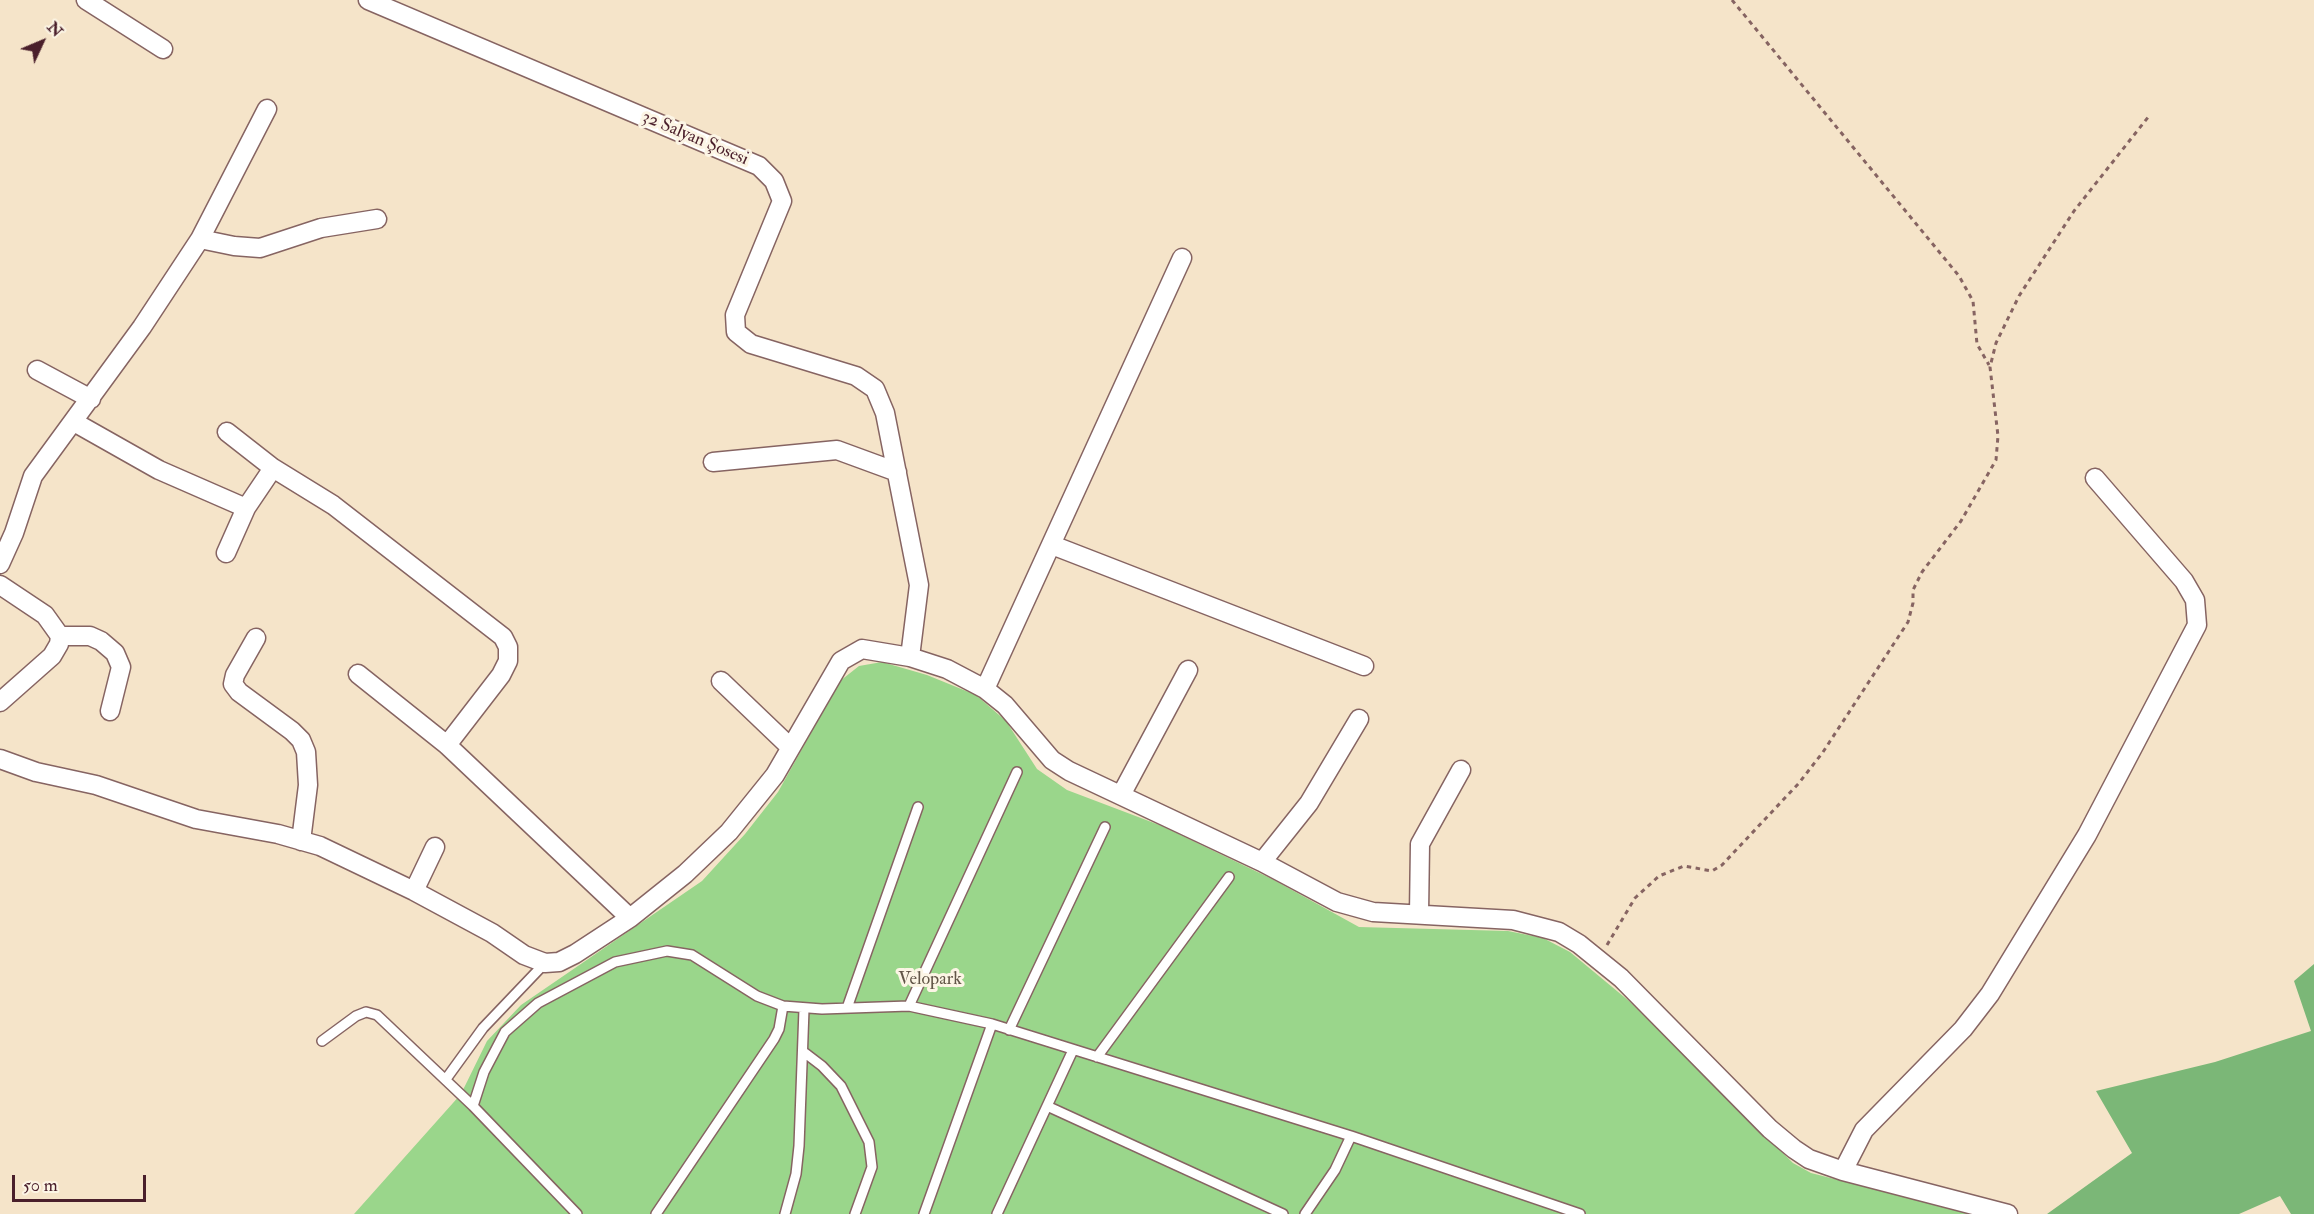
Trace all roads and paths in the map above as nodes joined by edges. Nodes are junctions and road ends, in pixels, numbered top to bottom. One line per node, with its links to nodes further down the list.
1 (86, 0): 4 (street)
2 (368, 0): 17 (street, 32 Salyan Şosesi)
3 (1732, 0): 10 (path)
4 (164, 49)
5 (267, 109): 8 (street)
6 (2149, 116): 10 (path)
7 (377, 219): 8 (street)
8 (200, 239): 12 (street)
9 (1182, 258): 20 (street)
10 (1990, 367): 50 (path)
11 (37, 370): 12 (street)
12 (91, 399): 13 (street)
13 (74, 422): 19 (street); 22 (street)
14 (226, 432): 16 (street)
15 (713, 462): 17 (street)
16 (273, 468): 19 (street); 35 (street)
17 (897, 472): 26 (street, 32 Salyan Şosesi)
18 (2095, 478): 66 (street)
19 (246, 508): 21 (street)
20 (1052, 545): 27 (street); 31 (street)
21 (226, 553)
22 (0, 564)
23 (0, 585): 24 (street)
24 (60, 636): 32 (street); 33 (street)
25 (256, 639): 43 (street)
26 (910, 657): 31 (street); 36 (street)
27 (1364, 666)
28 (1188, 670): 40 (street)
29 (358, 674): 35 (street)
30 (721, 681): 36 (street)
31 (985, 689): 40 (street)
32 (0, 702)
33 (110, 711)
34 (1359, 719): 45 (street)
35 (447, 745): 49 (street)
36 (790, 747): 49 (street)
37 (0, 759): 43 (street)
38 (1461, 770): 48 (street)
39 (1017, 772): 53 (lane)
40 (1121, 795): 45 (street)
41 (918, 807): 54 (lane)
42 (1105, 827): 57 (lane)
43 (300, 841): 47 (street)
44 (435, 847): 47 (street)
45 (1262, 862): 48 (street)
46 (1229, 877): 61 (lane)
47 (414, 891): 51 (street)
48 (1419, 914): 50 (street)
49 (630, 918): 51 (street)
50 (1599, 960): 66 (street)
51 (545, 963): 62 (lane)
52 (783, 1006): 55 (lane); 64 (lane); 70 (lane)
53 (909, 1006): 54 (lane); 56 (lane)
54 (847, 1008): 55 (lane)
55 (804, 1010): 60 (lane)
56 (993, 1024): 57 (lane); 73 (lane)
57 (1009, 1030): 59 (lane)
58 (322, 1041): 62 (lane)
59 (1073, 1050): 61 (lane); 63 (lane)
60 (805, 1053): 71 (lane); 72 (lane)
61 (1097, 1058): 65 (lane)
62 (446, 1079): 64 (lane)
63 (1047, 1106): 74 (lane); 75 (lane)
64 (473, 1107): 67 (lane)
65 (1351, 1136): 76 (lane); 77 (lane)
66 (1843, 1171): 78 (street)
67 (569, 1205): 68 (lane); 69 (lane)
68 (562, 1214)
69 (577, 1214)
70 (656, 1214)
71 (785, 1214)
72 (855, 1214)
73 (924, 1214)
74 (997, 1214)
75 (1283, 1214)
76 (1305, 1214)
77 (1580, 1214)
78 (2008, 1214)

